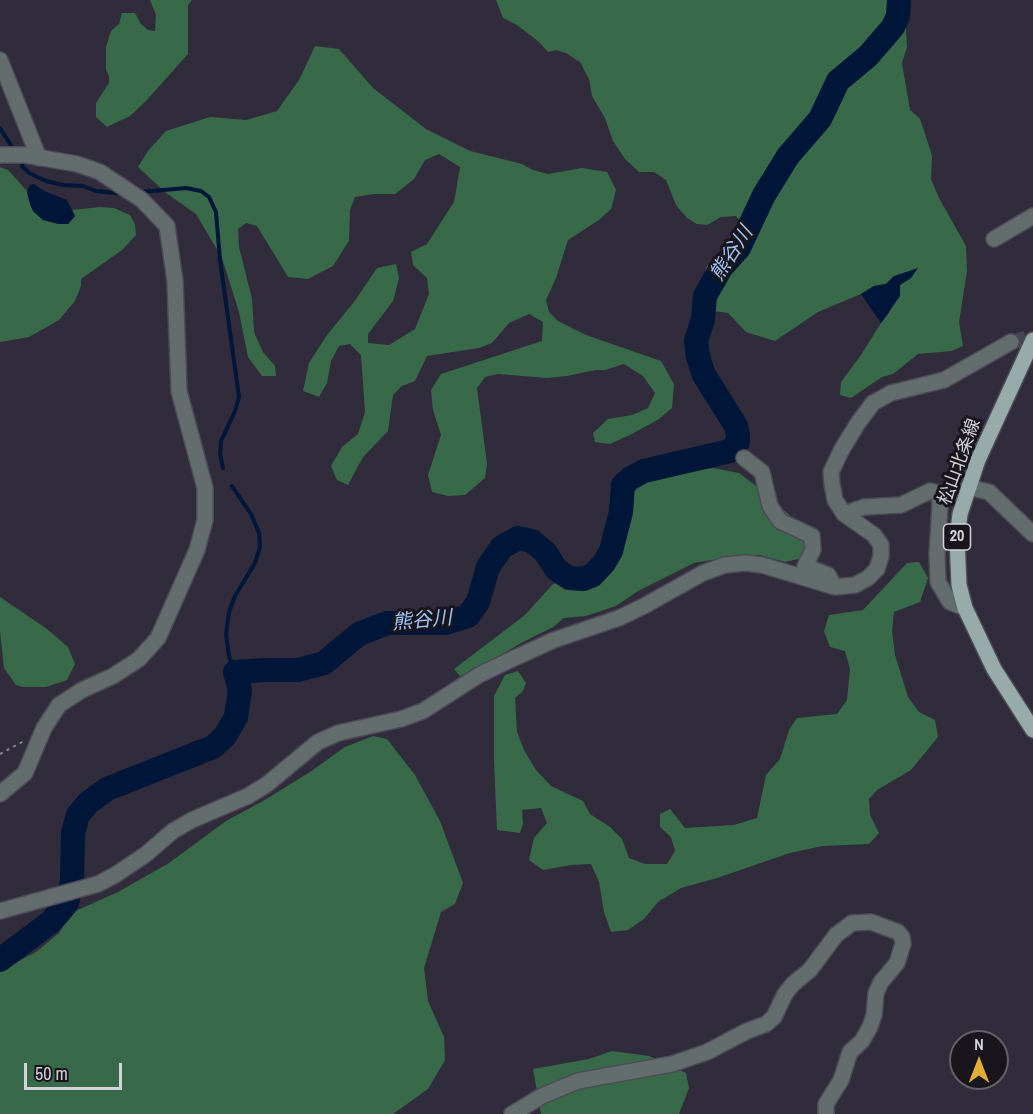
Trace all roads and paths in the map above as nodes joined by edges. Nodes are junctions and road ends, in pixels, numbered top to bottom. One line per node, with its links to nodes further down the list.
1 (0, 60): 3 (street)
2 (1, 155): 3 (street)
3 (32, 156): 15 (street)
4 (1033, 216): 5 (street)
5 (994, 239)
6 (1033, 340): 9 (main road, 松山北条線 / 20)
7 (1011, 342): 10 (street)
8 (744, 458): 12 (street)
9 (968, 487): 11 (street); 13 (main road, 松山北条線 / 20)
10 (844, 514): 12 (street); 13 (street)
11 (1033, 534)
12 (835, 587): 16 (street)
13 (965, 608): 14 (main road, 松山北条線 / 20)
14 (1033, 730)
15 (0, 794)
16 (0, 911)
17 (512, 1114): 18 (street)
18 (826, 1114)

